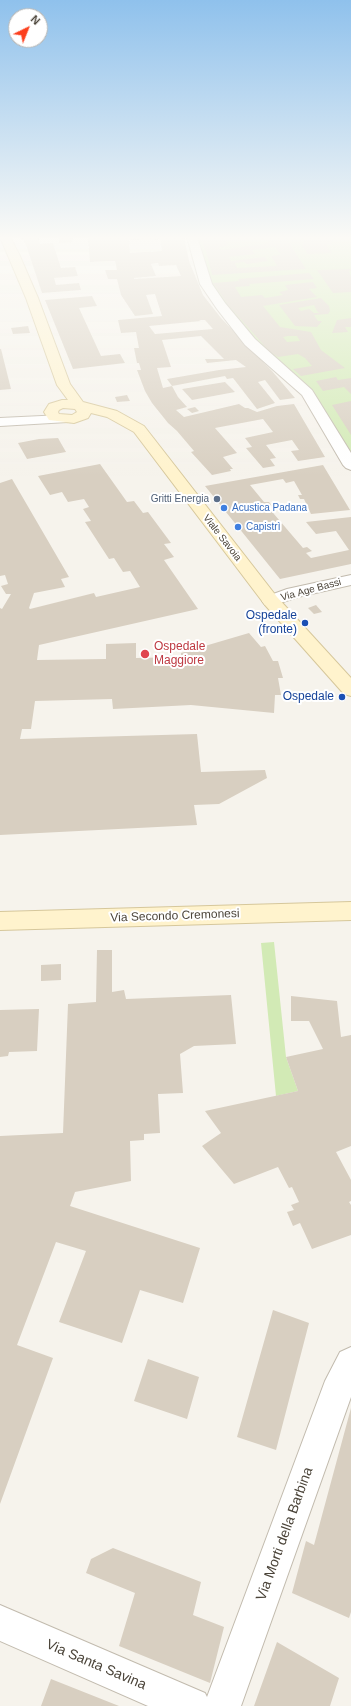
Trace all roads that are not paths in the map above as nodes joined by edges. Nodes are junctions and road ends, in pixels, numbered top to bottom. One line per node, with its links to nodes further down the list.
1 (39, 317): 3 (street)
2 (230, 317): 7 (street)
3 (64, 385): 4 (street); 5 (street)
4 (55, 408): 5 (street, Viale Savoia); 5 (street); 6 (street)
5 (74, 413): 6 (street); 9 (street, Viale Savoia)
6 (3, 422)
7 (351, 465)
8 (351, 580): 9 (street, Via Age Bassi)
9 (271, 601): 10 (street, Viale Savoia)
10 (351, 690)
11 (351, 911): 12 (street, Via Secondo Cremonesi)
12 (0, 921)
13 (351, 1363): 16 (street, Via Morti della Barbina)
14 (0, 1623): 15 (street, Via Santa Savina)
15 (192, 1706)
16 (222, 1706)

